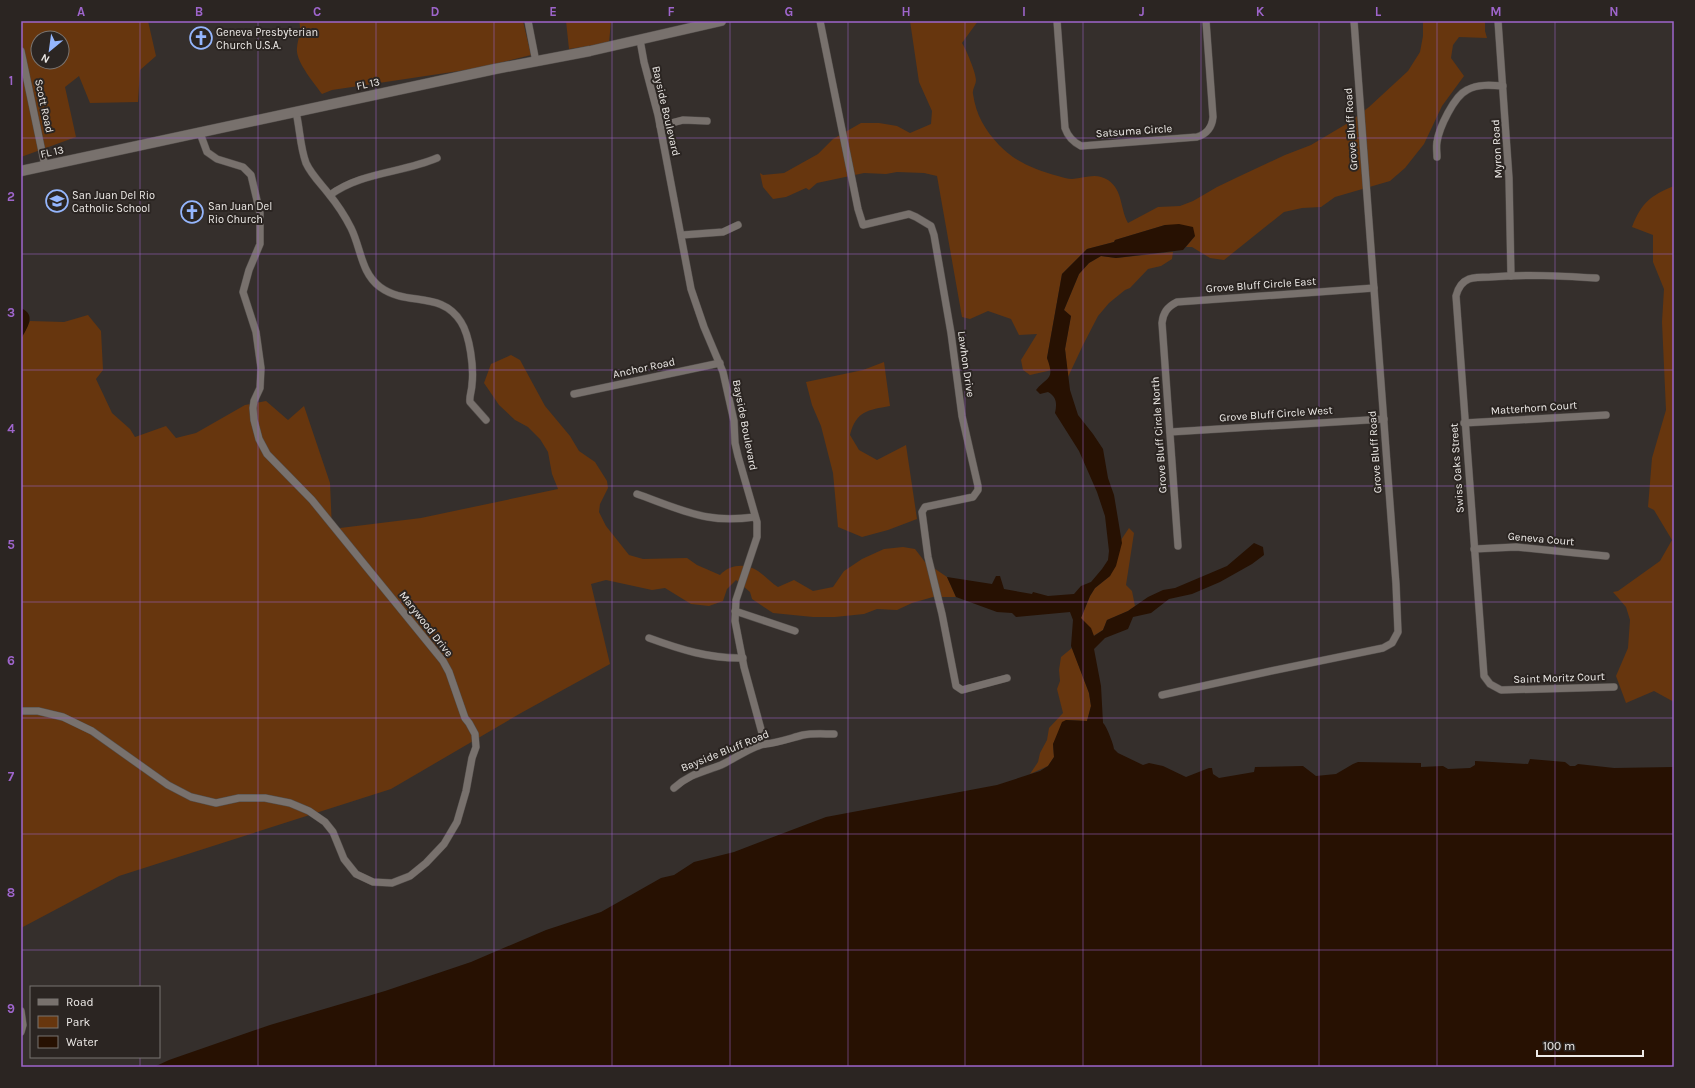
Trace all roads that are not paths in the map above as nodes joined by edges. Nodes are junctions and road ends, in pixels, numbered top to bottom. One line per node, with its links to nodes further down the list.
1 (528, 21): 10 (street)
2 (720, 21): 8 (main road, FL 13)
3 (820, 21): 43 (street, Lawhon Drive)
4 (1057, 21): 5 (street, Satsuma Circle)
5 (1206, 21)
6 (1354, 21): 25 (street, Grove Bluff Road)
7 (1498, 21): 11 (street, Myron Road)
8 (640, 40): 10 (main road, FL 13); 14 (street, Bayside Boulevard)
9 (21, 51): 18 (street, Scott Road)
10 (536, 62): 12 (main road, FL 13)
11 (1503, 86): 16 (street); 23 (street, Myron Road)
12 (296, 112): 15 (main road, FL 13); 20 (street)
13 (707, 121): 14 (street)
14 (660, 126): 22 (street, Bayside Boulevard)
15 (200, 133): 18 (main road, FL 13); 47 (street, Marywood Drive)
16 (1437, 157)
17 (436, 158): 20 (street)
18 (45, 166): 19 (main road, FL 13)
19 (21, 171)
20 (330, 195): 31 (street)
21 (738, 225): 22 (street)
22 (682, 235): 27 (street, Bayside Boulevard)
23 (1511, 276): 24 (street, Swiss Oaks Street); 32 (street, Swiss Oaks Street)
24 (1596, 278)
25 (1374, 288): 26 (street, Grove Bluff Circle East); 30 (street, Grove Bluff Road)
26 (1162, 323): 33 (street, Grove Bluff Circle North)
27 (720, 363): 28 (street, Anchor Road); 35 (street, Bayside Boulevard)
28 (574, 394)
29 (1606, 415): 32 (street, Matterhorn Court)
30 (1384, 419): 33 (street, Grove Bluff Circle West); 46 (street, Grove Bluff Road)
31 (486, 420)
32 (1464, 424): 37 (street, Swiss Oaks Street)
33 (1170, 432): 36 (street, Grove Bluff Circle North)
34 (637, 494): 35 (street)
35 (755, 517): 39 (street, Bayside Boulevard)
36 (1178, 546)
37 (1474, 549): 38 (street, Geneva Court); 45 (street, Swiss Oaks Street)
38 (1606, 556)
39 (735, 611): 40 (street); 42 (street, Bayside Boulevard)
40 (795, 632)
41 (649, 638): 42 (street)
42 (743, 658): 49 (street, Bayside Boulevard)
43 (1007, 678)
44 (1614, 687): 45 (street, Saint Moritz Court)
45 (1504, 690)
46 (1162, 695)
47 (21, 711)
48 (834, 734): 49 (street, Bayside Bluff Road)
49 (765, 744): 50 (street, Bayside Bluff Road)
50 (674, 788)
51 (21, 1012): 52 (street)
52 (21, 1032)

